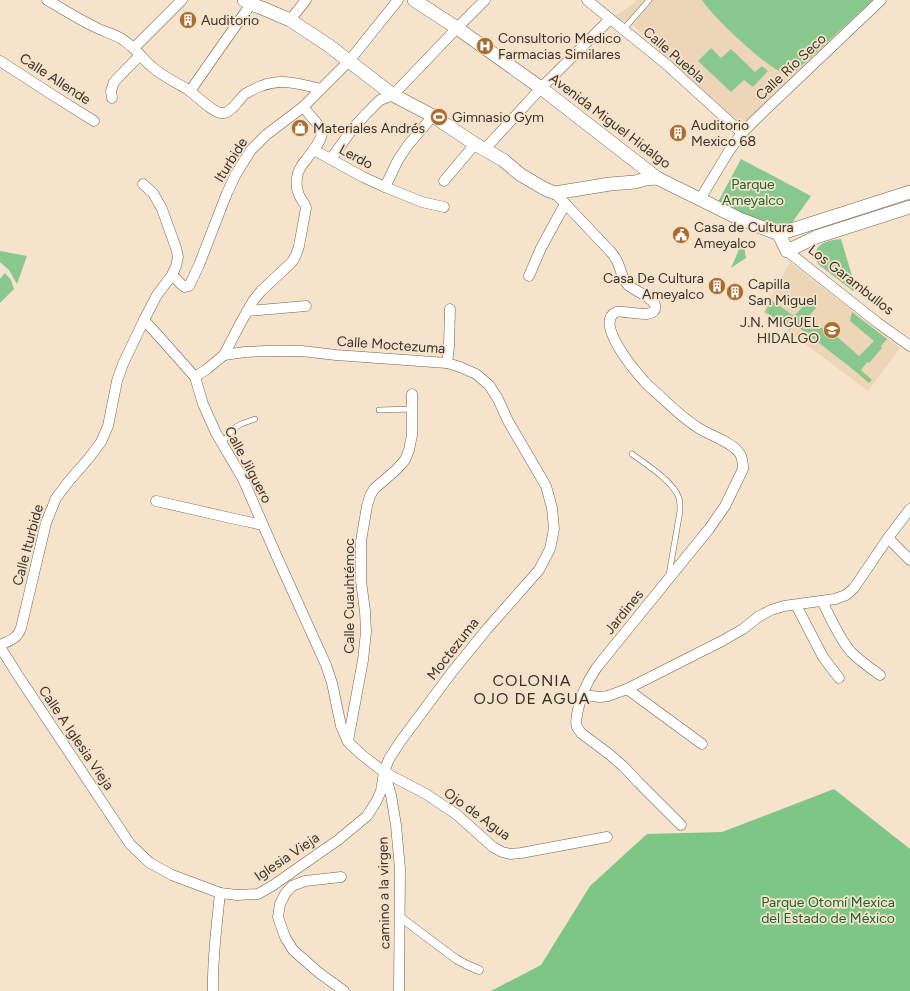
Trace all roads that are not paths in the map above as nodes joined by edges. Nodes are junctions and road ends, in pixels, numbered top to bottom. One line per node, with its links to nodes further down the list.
1 (47, 0): 15 (street)
2 (182, 0): 15 (street)
3 (306, 0): 12 (street)
4 (398, 0): 17 (street, Iturbide)
5 (414, 0): 13 (street, Avenida Miguel Hidalgo)
6 (485, 0): 13 (street)
7 (587, 0): 11 (street, Calle Puebla)
8 (649, 0): 14 (lane)
9 (882, 0): 26 (street, Calle Río Seco)
10 (247, 2): 12 (street); 20 (street)
11 (610, 19): 14 (street, Calle Puebla); 18 (street)
12 (290, 20): 17 (street)
13 (457, 28): 18 (street, Avenida Miguel Hidalgo); 21 (street)
14 (623, 30): 26 (street, Calle Puebla)
15 (137, 52): 20 (street); 22 (street)
16 (0, 61): 25 (street, Calle Allende)
17 (349, 61): 19 (street, Iturbide); 21 (street)
18 (541, 88): 27 (street); 30 (street, Avenida Miguel Hidalgo)
19 (321, 89): 20 (street); 23 (street, Iturbide)
20 (190, 91)
21 (393, 95): 24 (street); 29 (street)
22 (112, 98)
23 (303, 107): 28 (street); 42 (street, Iturbide)
24 (433, 116): 27 (street); 33 (street)
25 (94, 121)
26 (742, 134): 36 (street, Calle Río Seco)
27 (479, 147): 31 (street); 35 (street)
28 (314, 150): 29 (street, Lerdo); 46 (street)
29 (331, 159): 33 (street, Lerdo)
30 (657, 178): 35 (street); 36 (street, Avenida Miguel Hidalgo)
31 (444, 181)
32 (143, 184): 42 (street)
33 (385, 187): 38 (street, Lerdo)
34 (910, 192): 40 (street)
35 (555, 193): 37 (street)
36 (700, 199): 40 (street, Avenida Miguel Hidalgo)
37 (565, 204): 43 (street); 64 (street, Jardines)
38 (444, 207)
39 (910, 208): 41 (street)
40 (779, 234): 41 (street, Los Garambullos)
41 (786, 251): 48 (street, Los Garambullos)
42 (172, 274): 47 (street)
43 (529, 276)
44 (306, 306): 46 (street)
45 (450, 309): 50 (street)
46 (247, 311): 49 (street)
47 (144, 320): 51 (street); 67 (street, Calle Iturbide)
48 (910, 346)
49 (224, 356): 50 (street, Calle Moctezuma); 51 (street)
50 (447, 363): 62 (street, Calle Moctezuma)
51 (195, 377): 56 (street, Calle Jilguero)
52 (412, 394): 53 (street, Calle Cuauhtémoc)
53 (413, 409): 54 (lane); 72 (street, Calle Cuauhtémoc)
54 (379, 410)
55 (256, 419): 56 (lane)
56 (222, 443): 60 (street, Calle Jilguero)
57 (632, 454): 64 (lane)
58 (156, 501): 60 (street)
59 (910, 509): 61 (street)
60 (263, 525): 72 (street, Calle Jilguero)
61 (888, 538): 63 (street); 65 (street)
62 (550, 549): 74 (street, Moctezuma)
63 (910, 560)
64 (668, 580): 71 (street, Jardines)
65 (822, 601): 66 (street); 68 (street)
66 (796, 604): 69 (street); 70 (street)
67 (0, 646): 77 (street, Calle A Iglesia Vieja)
68 (880, 675)
69 (839, 678)
70 (627, 689): 71 (street); 73 (street)
71 (582, 695): 75 (street, Jardines)
72 (348, 742): 74 (street, Calle Jilguero)
73 (702, 744)
74 (384, 772): 76 (street, Ojo de Agua); 79 (street, Iglesia Vieja); 80 (street, camino a la virgen)
75 (681, 825)
76 (607, 837)
77 (130, 844): 79 (street, Iglesia Vieja)
78 (341, 876): 83 (street)
79 (220, 893): 82 (street)
80 (400, 917): 81 (street); 84 (street, camino a la virgen)
81 (479, 970)
82 (213, 991)
83 (344, 991)
84 (399, 991)

